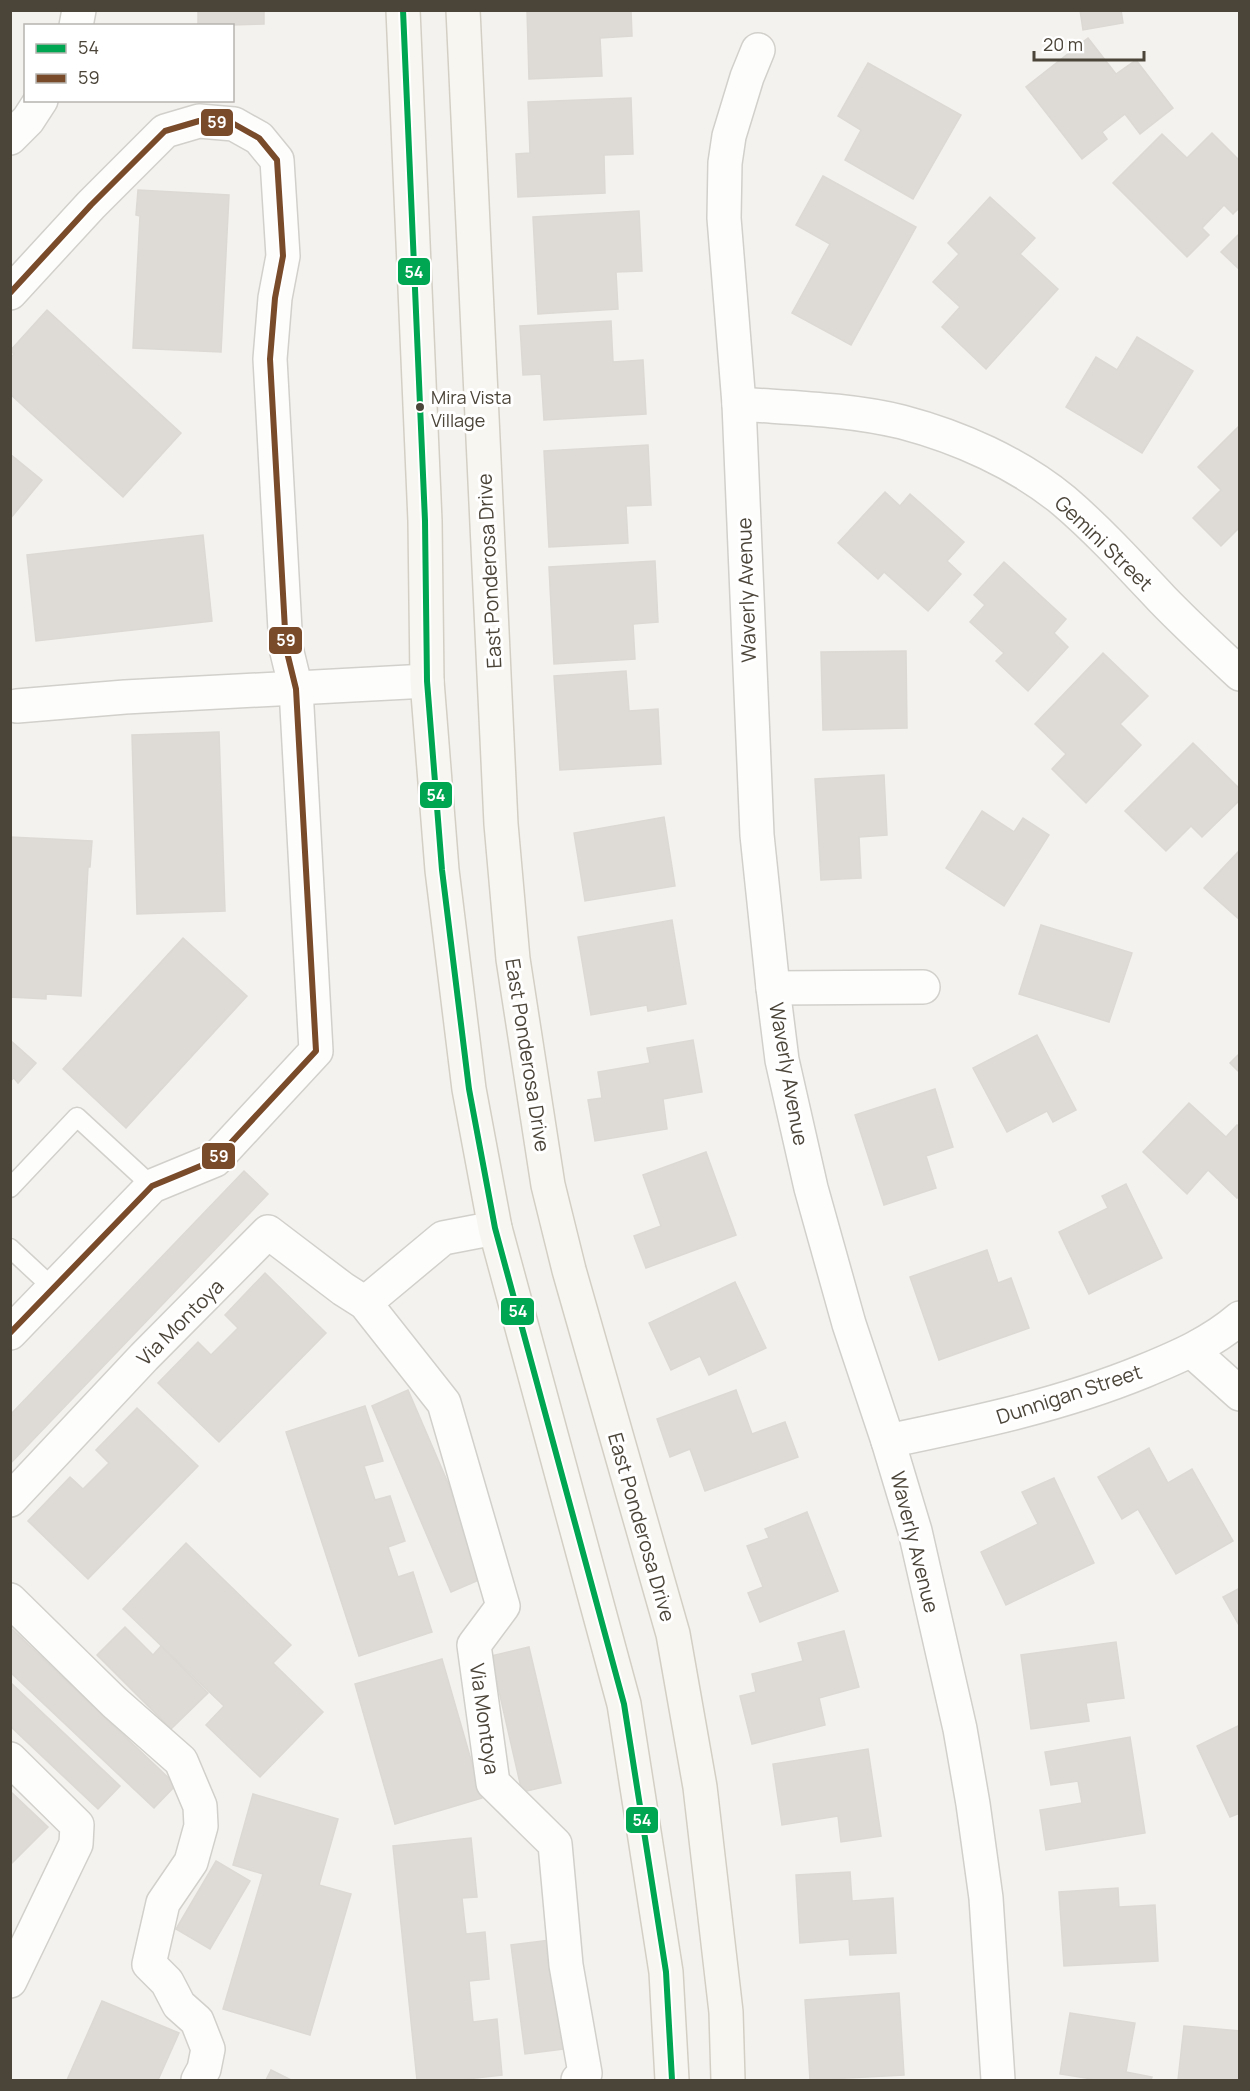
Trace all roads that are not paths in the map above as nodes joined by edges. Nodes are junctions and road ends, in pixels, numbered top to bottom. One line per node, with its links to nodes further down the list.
1 (403, 10): 9 (main road)
2 (463, 10): 32 (main road, East Ponderosa Drive)
3 (758, 50): 7 (street, Waverly Avenue)
4 (40, 102): 5 (street)
5 (10, 138)
6 (10, 293): 10 (street)
7 (739, 404): 8 (street, Gemini Street); 13 (street, Waverly Avenue)
8 (1239, 674)
9 (427, 681): 10 (street); 16 (main road)
10 (296, 689): 11 (street); 14 (street)
11 (17, 706)
12 (923, 987): 13 (street)
13 (773, 988): 24 (street, Waverly Avenue)
14 (152, 1186): 15 (lane); 18 (street)
15 (10, 1188)
16 (495, 1228): 19 (street); 31 (main road)
17 (10, 1248): 18 (lane)
18 (53, 1288): 21 (street)
19 (365, 1303): 25 (street, Via Montoya); 30 (street, Via Montoya)
20 (1239, 1318): 22 (street, Dunnigan Street)
21 (10, 1332)
22 (1192, 1351): 23 (street); 24 (street, Dunnigan Street)
23 (1239, 1394)
24 (888, 1441): 33 (street, Waverly Avenue)
25 (10, 1500)
26 (10, 1600): 29 (street)
27 (10, 1759): 28 (street)
28 (10, 1981)
29 (198, 2080)
30 (578, 2080)
31 (672, 2080)
32 (728, 2080)
33 (998, 2080)

